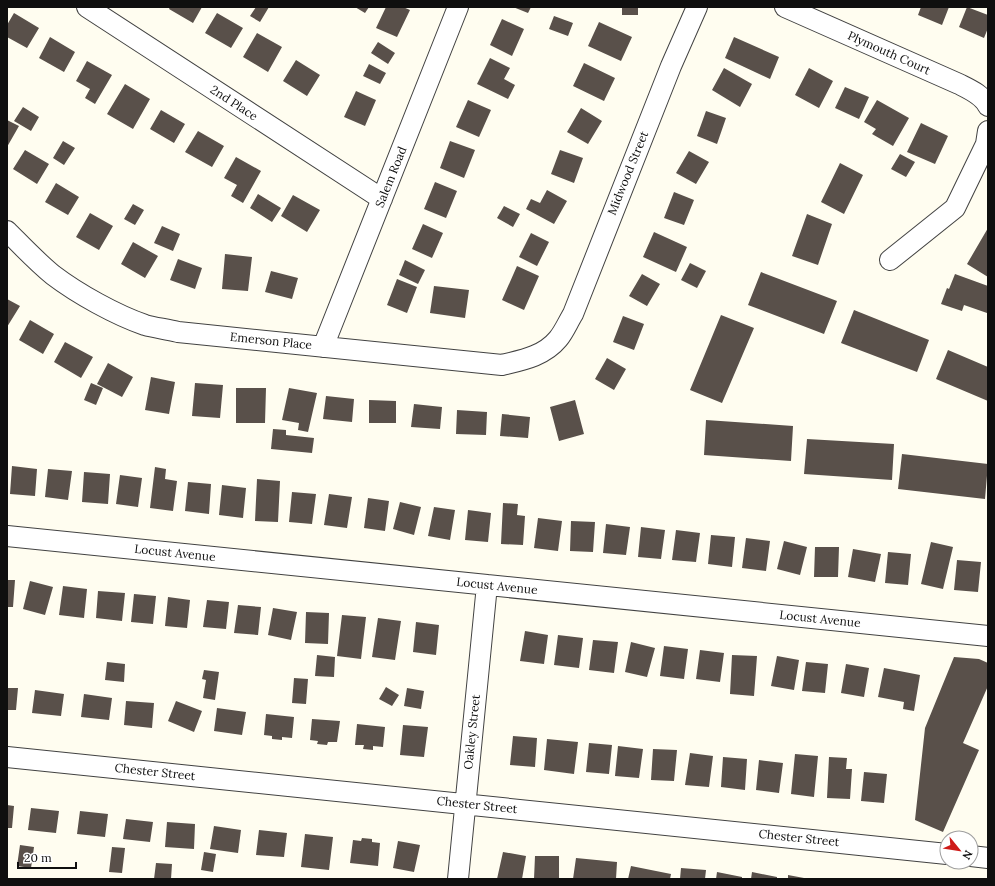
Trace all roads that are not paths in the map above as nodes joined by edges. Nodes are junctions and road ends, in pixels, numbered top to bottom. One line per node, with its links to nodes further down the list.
1 (87, 7): 7 (street, 2nd Place)
2 (458, 7): 7 (street, Salem Road)
3 (697, 7): 10 (street, Midwood Street)
4 (785, 7): 5 (street, Plymouth Court)
5 (988, 106)
6 (988, 130): 9 (street)
7 (382, 199): 11 (street, Salem Road)
8 (7, 231): 11 (street, Emerson Place)
9 (890, 260)
10 (559, 339): 11 (street, Emerson Place)
11 (323, 347)
12 (7, 536): 13 (street, Locust Avenue)
13 (487, 585): 14 (street, Locust Avenue); 16 (street, Oakley Street)
14 (988, 636)
15 (7, 757): 16 (street, Chester Street)
16 (465, 804): 17 (street, Chester Street); 18 (street, Oakley Street)
17 (939, 853)
18 (458, 879)

